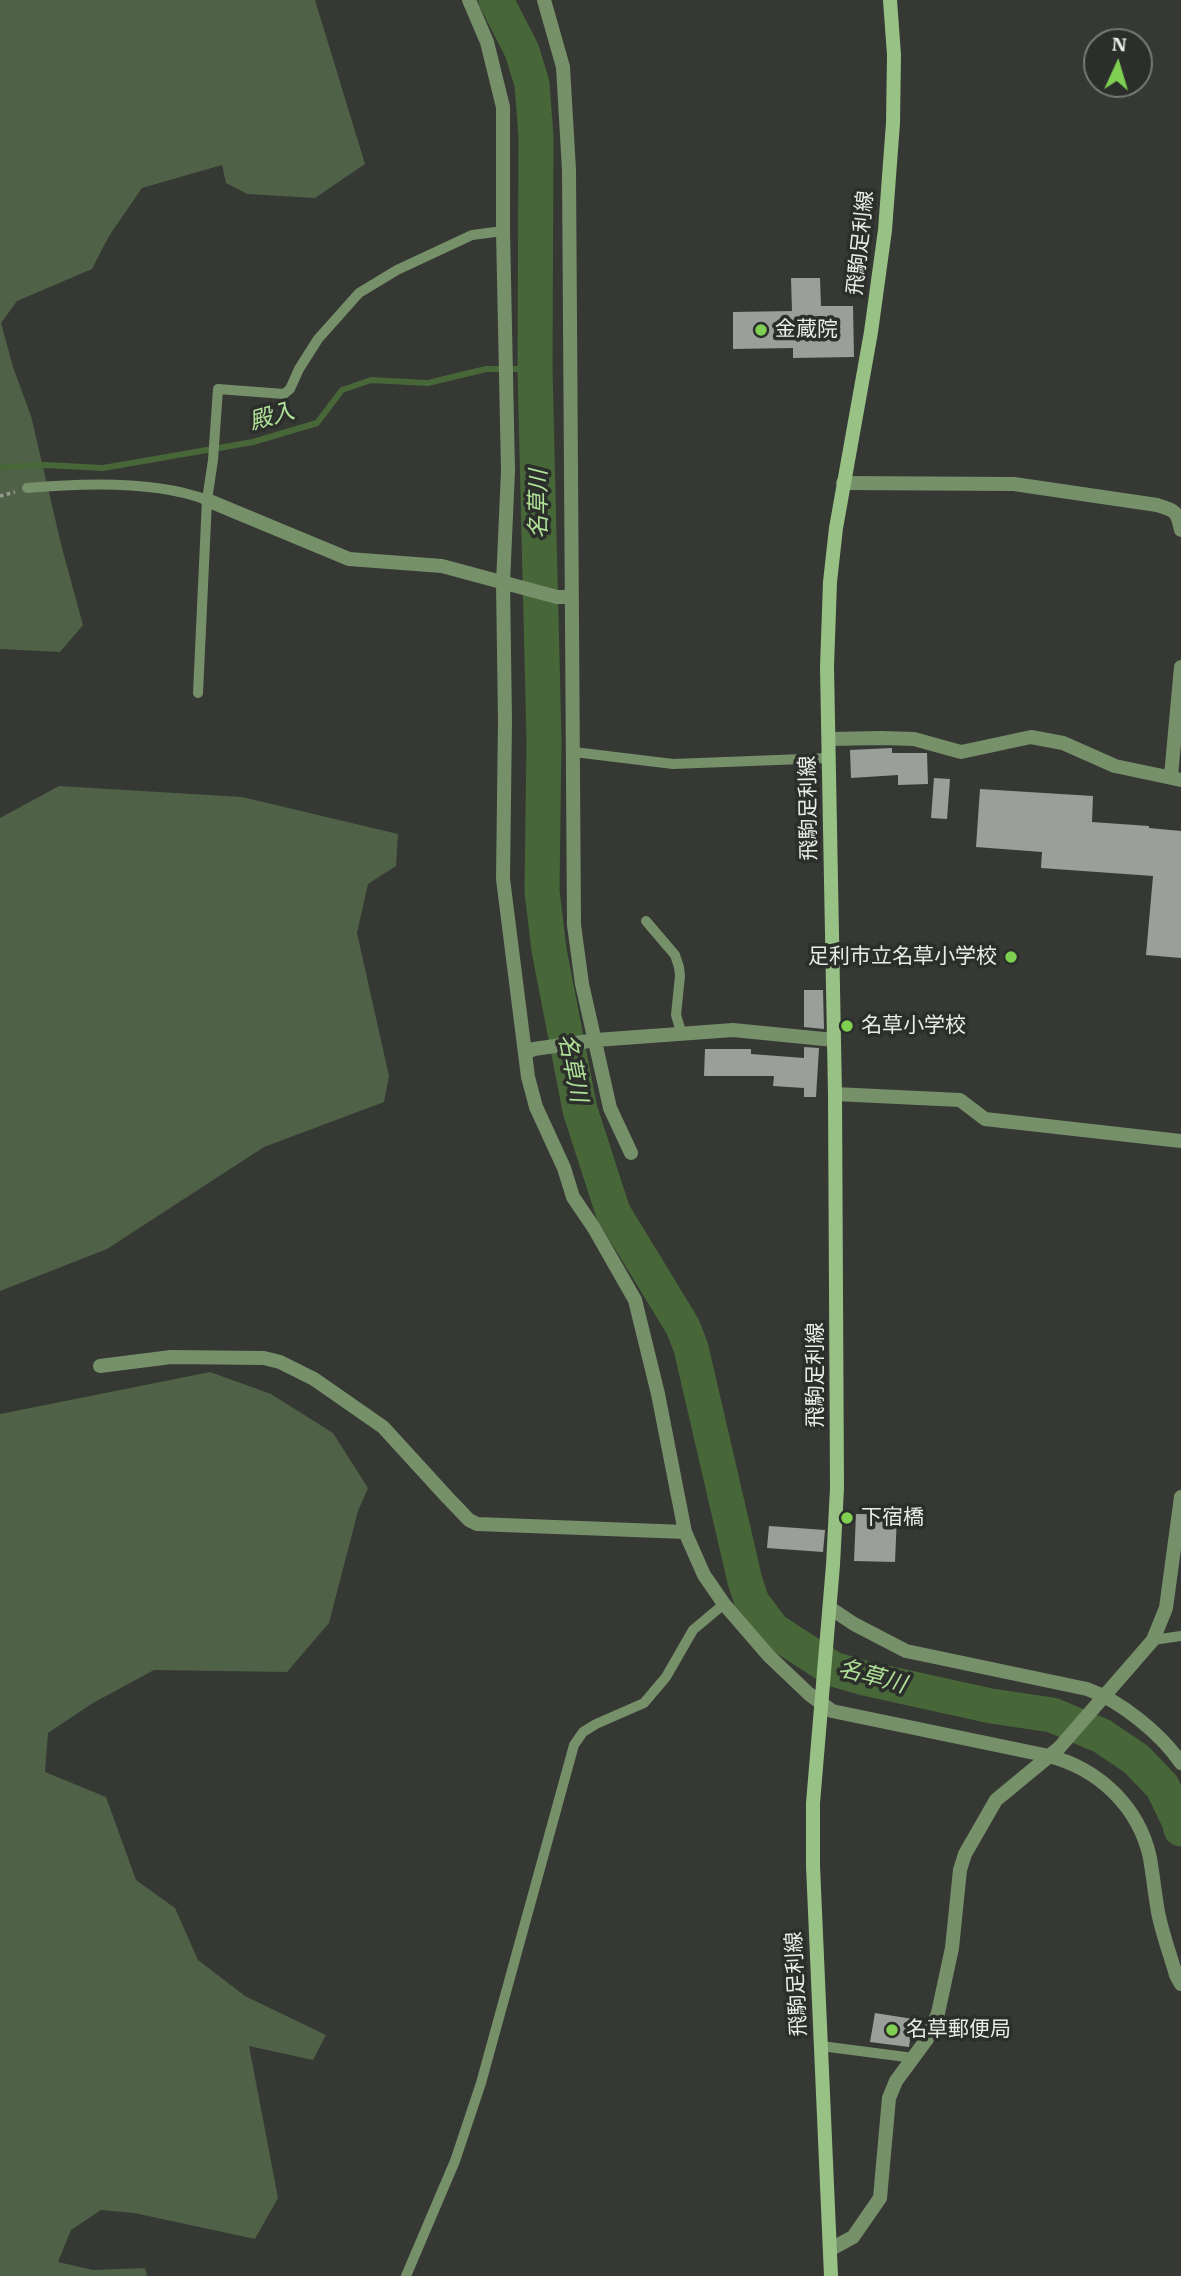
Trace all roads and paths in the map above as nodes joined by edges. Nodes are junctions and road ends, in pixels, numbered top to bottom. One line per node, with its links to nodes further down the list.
1 (469, 0): 4 (street)
2 (544, 0): 10 (street)
3 (890, 0): 5 (main road, 飛駒足利線)
4 (502, 231): 7 (lane); 9 (street)
5 (843, 483): 8 (street); 13 (main road, 飛駒足利線)
6 (27, 488): 7 (lane)
7 (207, 500): 9 (street); 12 (lane)
8 (1181, 530)
9 (510, 584): 10 (street); 21 (street)
10 (564, 597): 14 (street)
11 (1181, 667): 16 (street)
12 (198, 693)
13 (829, 739): 15 (main road, 飛駒足利線); 16 (street)
14 (574, 752): 15 (lane); 20 (street)
15 (829, 758): 19 (main road, 飛駒足利線)
16 (1176, 778)
17 (646, 921): 18 (lane)
18 (682, 1035): 19 (street); 20 (street)
19 (834, 1040): 22 (main road, 飛駒足利線)
20 (590, 1041): 21 (street); 24 (street)
21 (529, 1051): 27 (street)
22 (835, 1094): 23 (street); 29 (main road, 飛駒足利線)
23 (1181, 1141)
24 (631, 1153)
25 (100, 1366): 27 (street)
26 (1181, 1497): 31 (street)
27 (685, 1532): 28 (street)
28 (724, 1604): 33 (street); 40 (lane)
29 (829, 1614): 32 (street); 33 (main road)
30 (1181, 1636): 31 (lane)
31 (1153, 1640): 32 (street)
32 (1103, 1695): 34 (street); 35 (street)
33 (822, 1698): 34 (street); 37 (main road, 飛駒足利線)
34 (1054, 1752): 36 (street); 38 (street)
35 (1181, 1763)
36 (1181, 1984)
37 (821, 2046): 38 (lane); 39 (main road, 飛駒足利線)
38 (911, 2062): 39 (street)
39 (831, 2249): 41 (main road, 飛駒足利線)
40 (406, 2276)
41 (831, 2276)

